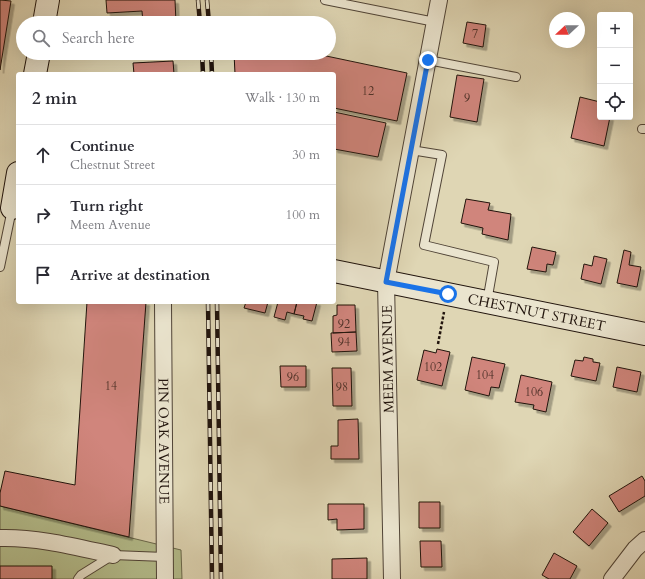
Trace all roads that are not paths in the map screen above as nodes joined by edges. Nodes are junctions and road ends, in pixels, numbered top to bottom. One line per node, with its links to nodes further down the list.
1 (48, 0): 4 (street)
2 (325, 0): 5 (lane)
3 (439, 0): 5 (street, MEEM AVENUE)
4 (45, 16)
5 (435, 22): 7 (street, MEEM AVENUE)
6 (38, 60): 8 (street)
7 (428, 60): 9 (lane); 10 (street, MEEM AVENUE)
8 (35, 72)
9 (516, 77)
10 (411, 150): 15 (street, MEEM AVENUE); 16 (lane)
11 (16, 182): 12 (street)
12 (10, 207): 13 (lane)
13 (0, 266)
14 (336, 271): 15 (street, CHESTNUT STREET)
15 (386, 282): 16 (street, CHESTNUT STREET); 25 (street, MEEM AVENUE)
16 (487, 302): 18 (street, CHESTNUT STREET)
17 (163, 304): 22 (street, PIN OAK AVENUE)
18 (645, 334)
19 (0, 538): 21 (street)
20 (645, 540): 26 (street)
21 (113, 555): 22 (lane); 23 (lane)
22 (165, 557): 24 (street, PIN OAK AVENUE)
23 (78, 579)
24 (165, 579)
25 (392, 579)
26 (612, 579)

